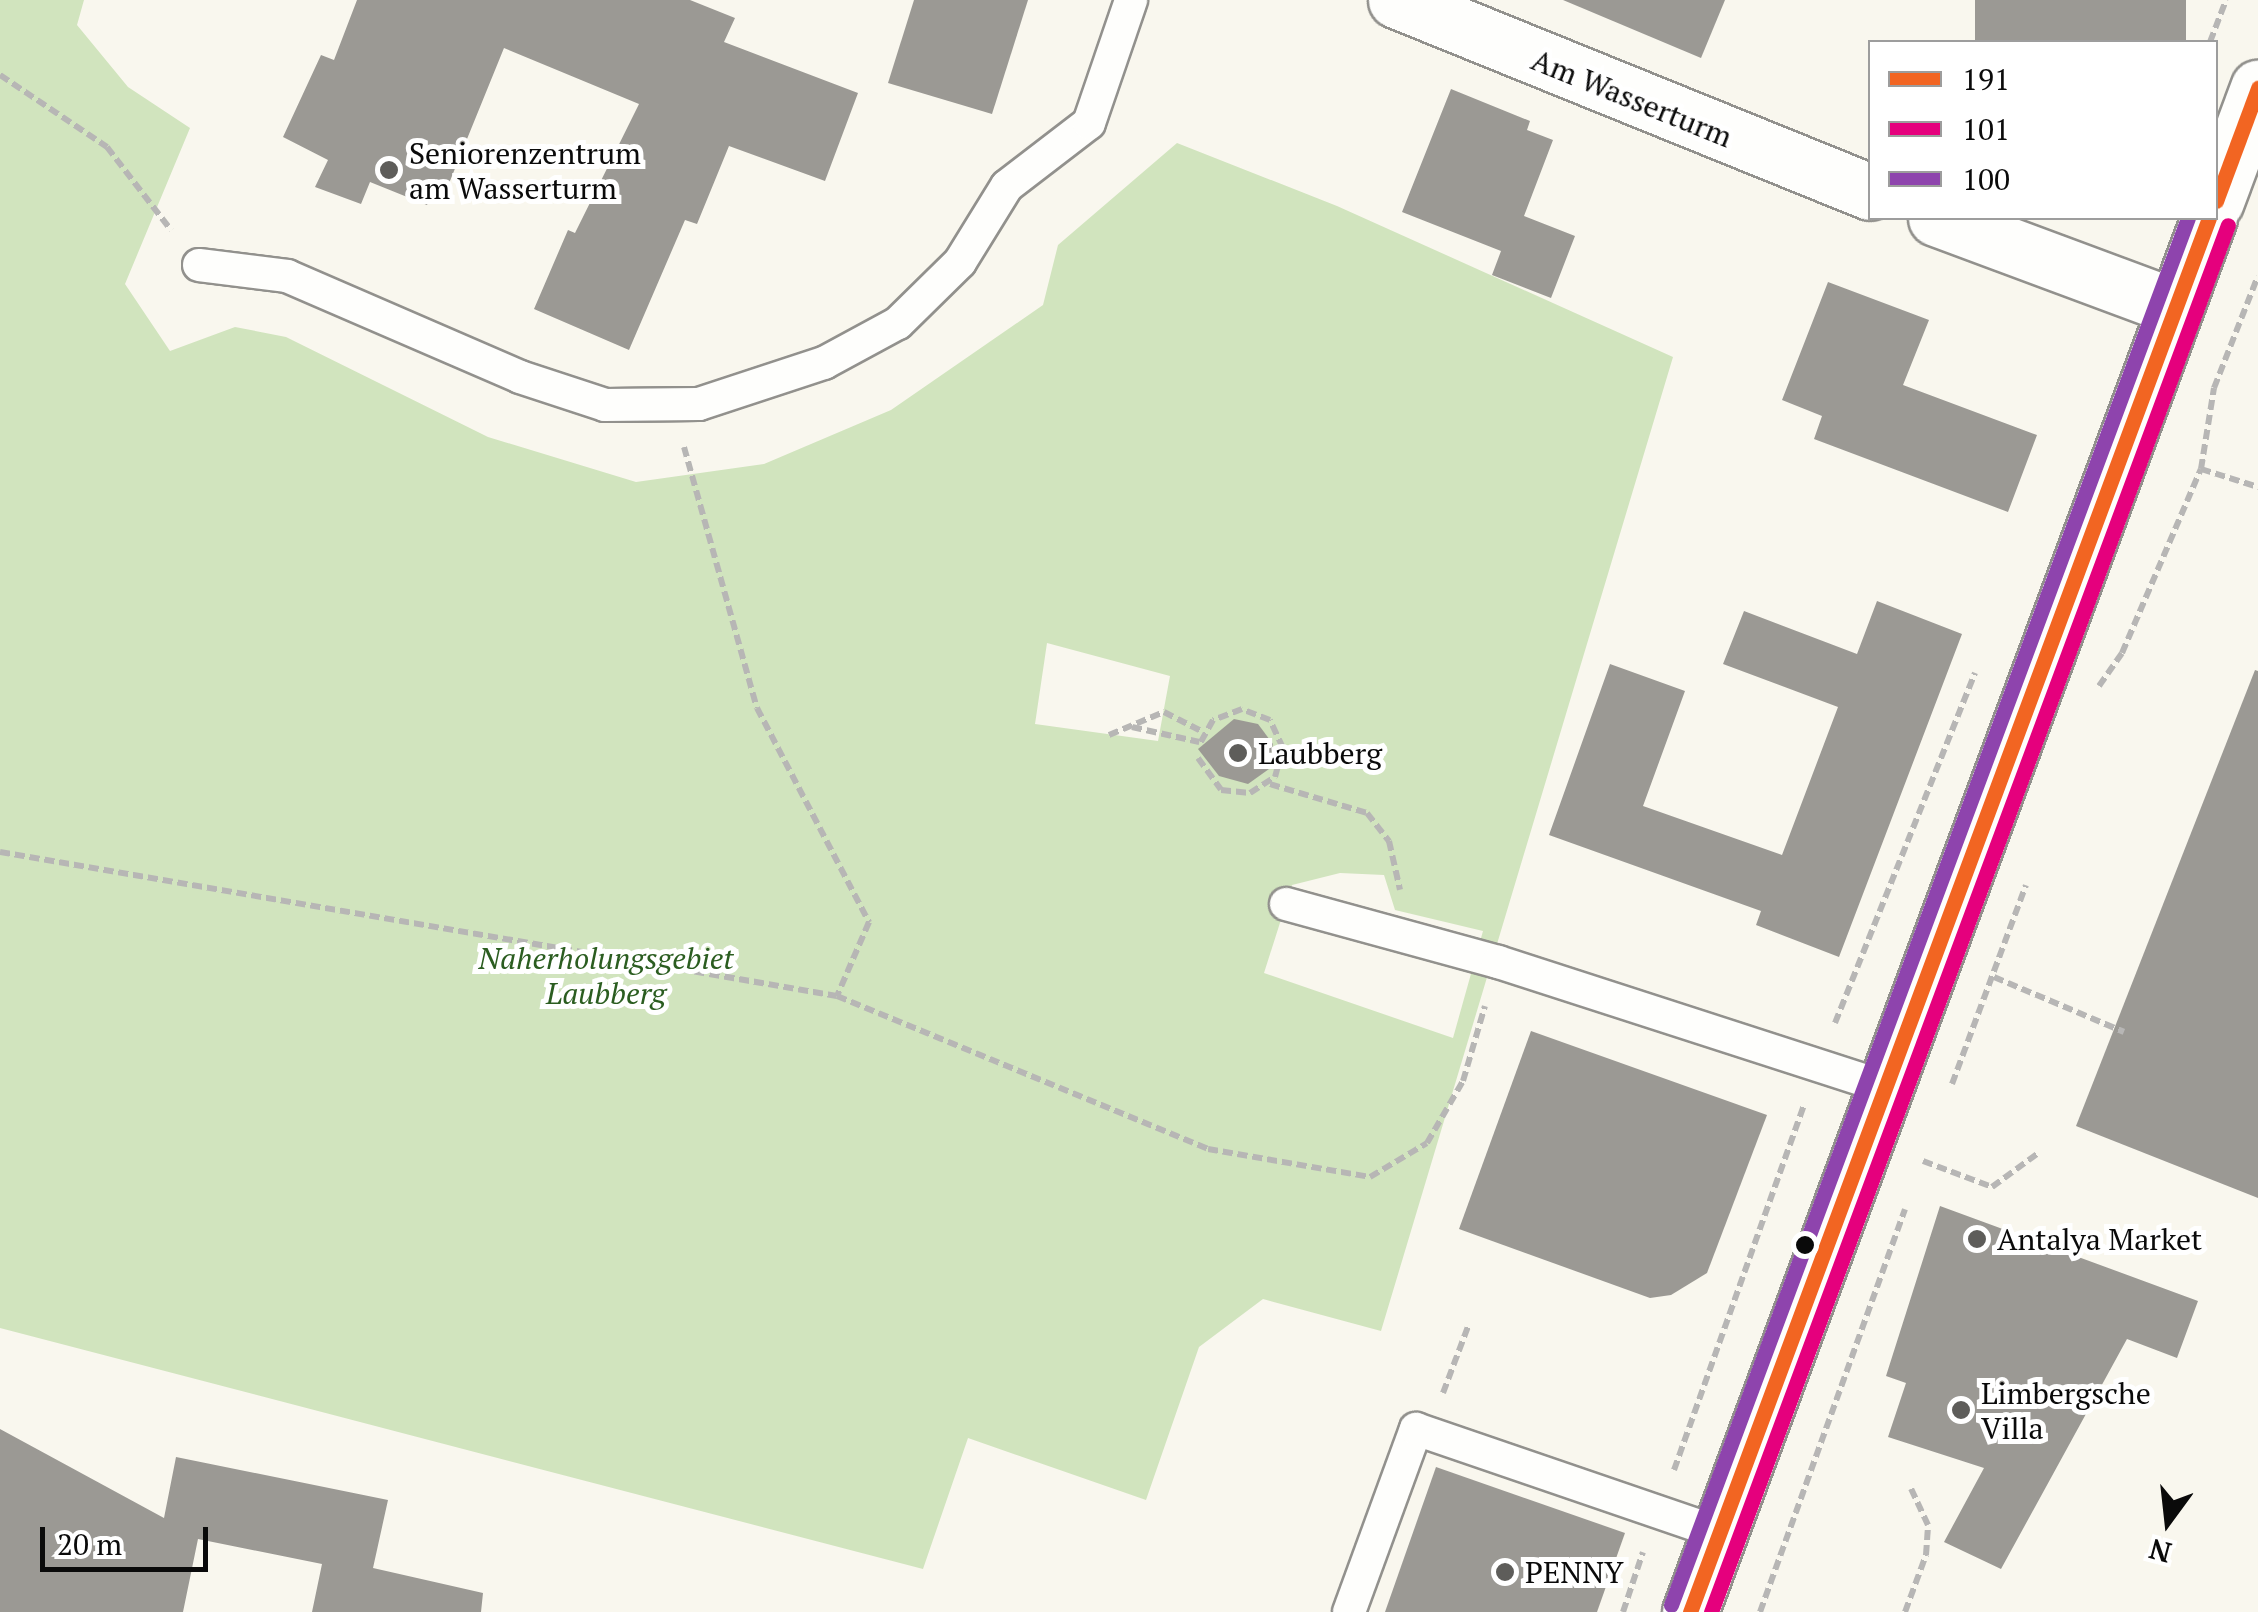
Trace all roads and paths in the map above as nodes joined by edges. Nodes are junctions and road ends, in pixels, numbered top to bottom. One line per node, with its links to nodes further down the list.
1 (1130, 0): 14 (lane)
2 (1396, 0): 7 (street, Am Wasserturm)
3 (2226, 0): 4 (path)
4 (2211, 40)
5 (0, 75): 11 (path)
6 (2258, 88): 8 (street)
7 (1868, 191)
8 (2218, 196)
9 (1941, 220): 13 (street)
10 (2208, 220): 13 (street)
11 (199, 265): 14 (lane)
12 (2258, 276): 15 (path)
13 (2176, 307): 35 (street)
14 (674, 406): 32 (path)
15 (2201, 469): 16 (path); 18 (path)
16 (2258, 487)
17 (1976, 670): 34 (path)
18 (2091, 696)
19 (1130, 726): 20 (path); 20 (path); 21 (path)
20 (1203, 732): 24 (path)
21 (1109, 735)
22 (1198, 758): 25 (path)
23 (1248, 784): 25 (path)
24 (1270, 784): 25 (path); 28 (path)
25 (1250, 794)
26 (0, 852): 32 (path)
27 (2033, 865): 31 (path)
28 (1400, 896)
29 (1286, 904): 30 (lane)
30 (1498, 962): 32 (path); 34 (lane)
31 (1994, 977): 33 (path); 36 (path)
32 (837, 996)
33 (2124, 1032)
34 (1820, 1062): 35 (lane); 45 (path)
35 (1886, 1088): 46 (street)
36 (1947, 1096)
37 (1928, 1145): 39 (path)
38 (2037, 1154): 39 (path)
39 (1922, 1160): 40 (path)
40 (1916, 1179)
41 (1910, 1197): 50 (path)
42 (1468, 1324): 43 (path)
43 (1445, 1387)
44 (1911, 1488): 51 (path)
45 (1660, 1511): 46 (lane); 47 (lane); 48 (path)
46 (1719, 1533): 49 (street)
47 (1349, 1612)
48 (1623, 1612)
49 (1690, 1612)
50 (1760, 1612)
51 (1905, 1612)

